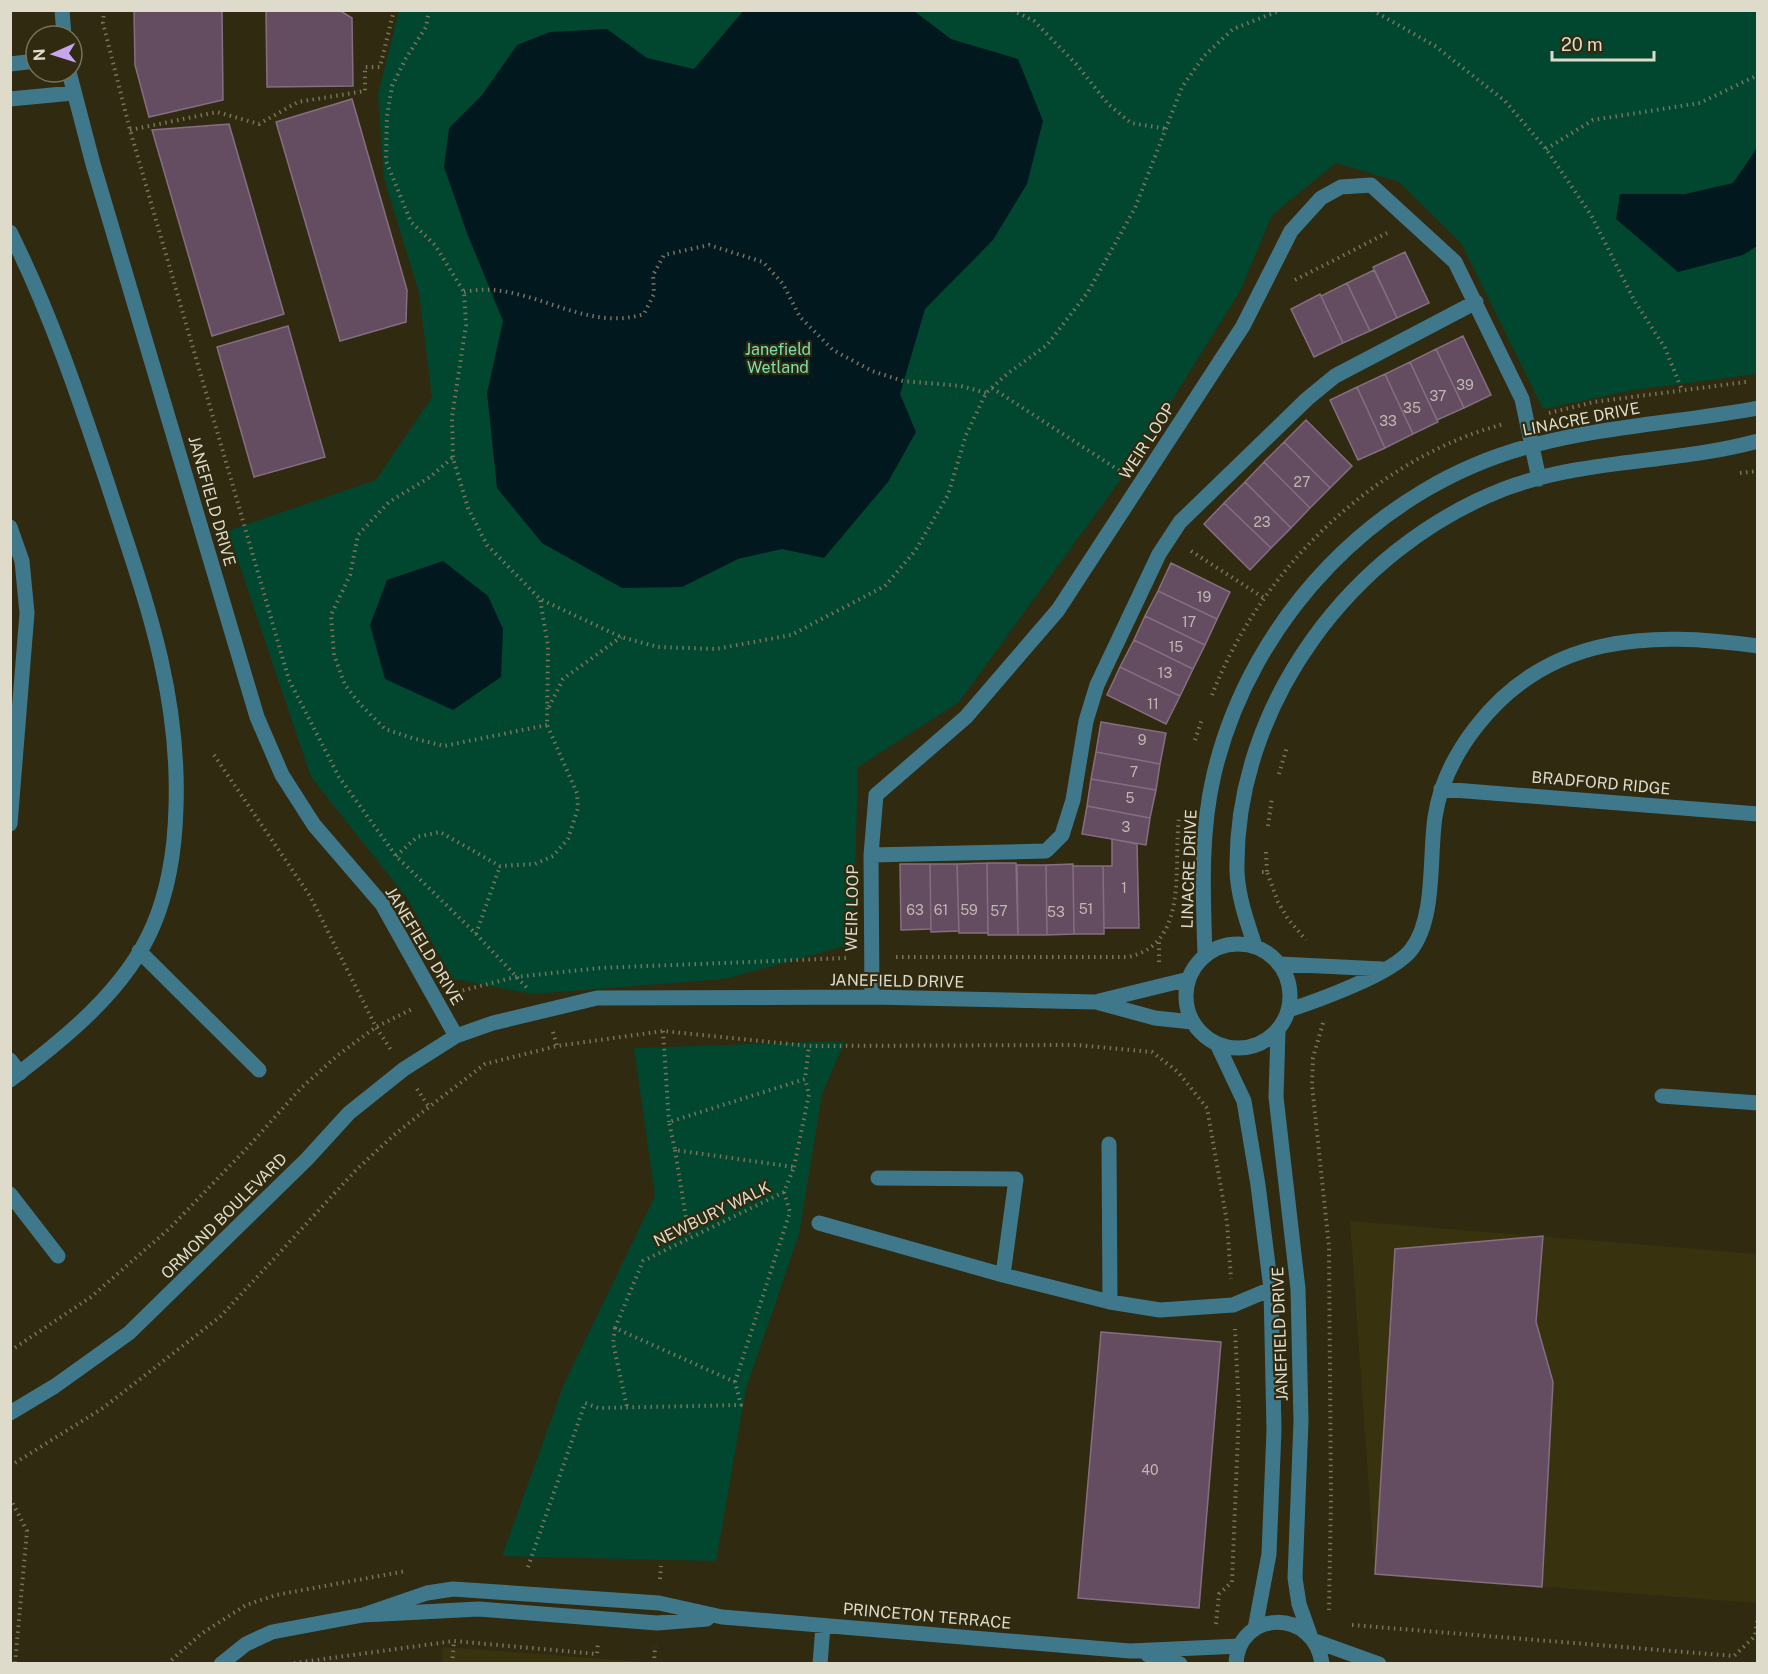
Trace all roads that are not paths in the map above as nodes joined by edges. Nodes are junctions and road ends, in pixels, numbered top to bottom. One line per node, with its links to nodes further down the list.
1 (71, 84): 2 (street, JANEFIELD DRIVE)
2 (73, 93): 3 (street); 27 (street, JANEFIELD DRIVE)
3 (10, 99)
4 (10, 232): 17 (street)
5 (1476, 302): 8 (street, WEIR LOOP); 15 (street, WEIR LOOP); 15 (street, WEIR LOOP)
6 (1758, 408): 8 (street, LINACRE DRIVE)
7 (1758, 441): 9 (street)
8 (1532, 445): 9 (street, WEIR LOOP); 18 (street, LINACRE DRIVE)
9 (1539, 478): 16 (street)
10 (10, 527): 14 (street)
11 (1758, 646): 12 (street)
12 (1441, 789): 13 (street, BRADFORD RIDGE); 20 (street)
13 (1758, 814)
14 (10, 824)
15 (871, 855): 22 (street, WEIR LOOP)
16 (1256, 946): 18 (street); 19 (street)
17 (139, 951): 30 (street); 31 (street)
18 (1205, 955): 21 (street)
19 (1280, 964): 20 (street); 24 (street)
20 (1384, 969): 24 (street)
21 (1188, 979): 23 (street, JANEFIELD DRIVE); 25 (street)
22 (872, 998): 23 (street, JANEFIELD DRIVE); 27 (street, JANEFIELD DRIVE)
23 (1096, 1002): 25 (street, JANEFIELD DRIVE)
24 (1289, 1010): 26 (street)
25 (1192, 1022): 28 (street)
26 (1278, 1031): 28 (street); 47 (street, JANEFIELD DRIVE)
27 (456, 1036): 42 (street, ORMOND BOULEVARD)
28 (1218, 1046): 40 (street, JANEFIELD DRIVE)
29 (10, 1060): 31 (street)
30 (259, 1070)
31 (15, 1077)
32 (1662, 1096): 33 (street)
33 (1758, 1103)
34 (1109, 1144): 41 (street)
35 (878, 1178): 39 (street)
36 (10, 1194): 38 (street)
37 (819, 1222): 39 (street)
38 (58, 1256)
39 (1003, 1275): 41 (street)
40 (1271, 1289): 41 (street); 46 (street, JANEFIELD DRIVE)
41 (1110, 1302)
42 (10, 1413)
43 (363, 1615): 44 (street, PRINCETON TERRACE); 44 (street, PRINCETON TERRACE); 50 (street, PRINCETON TERRACE)
44 (722, 1617): 45 (street, PRINCETON TERRACE)
45 (823, 1626): 49 (street, PRINCETON TERRACE); 51 (street)
46 (1255, 1629): 47 (street); 48 (street)
47 (1312, 1638): 54 (street, JANEFIELD DRIVE); 55 (street)
48 (1240, 1646): 49 (street, PRINCETON TERRACE); 53 (street)
49 (1130, 1651): 52 (street, PRINCETON TERRACE)
50 (221, 1664)
51 (820, 1664)
52 (1180, 1664)
53 (1236, 1664)
54 (1322, 1664)
55 (1379, 1664)

